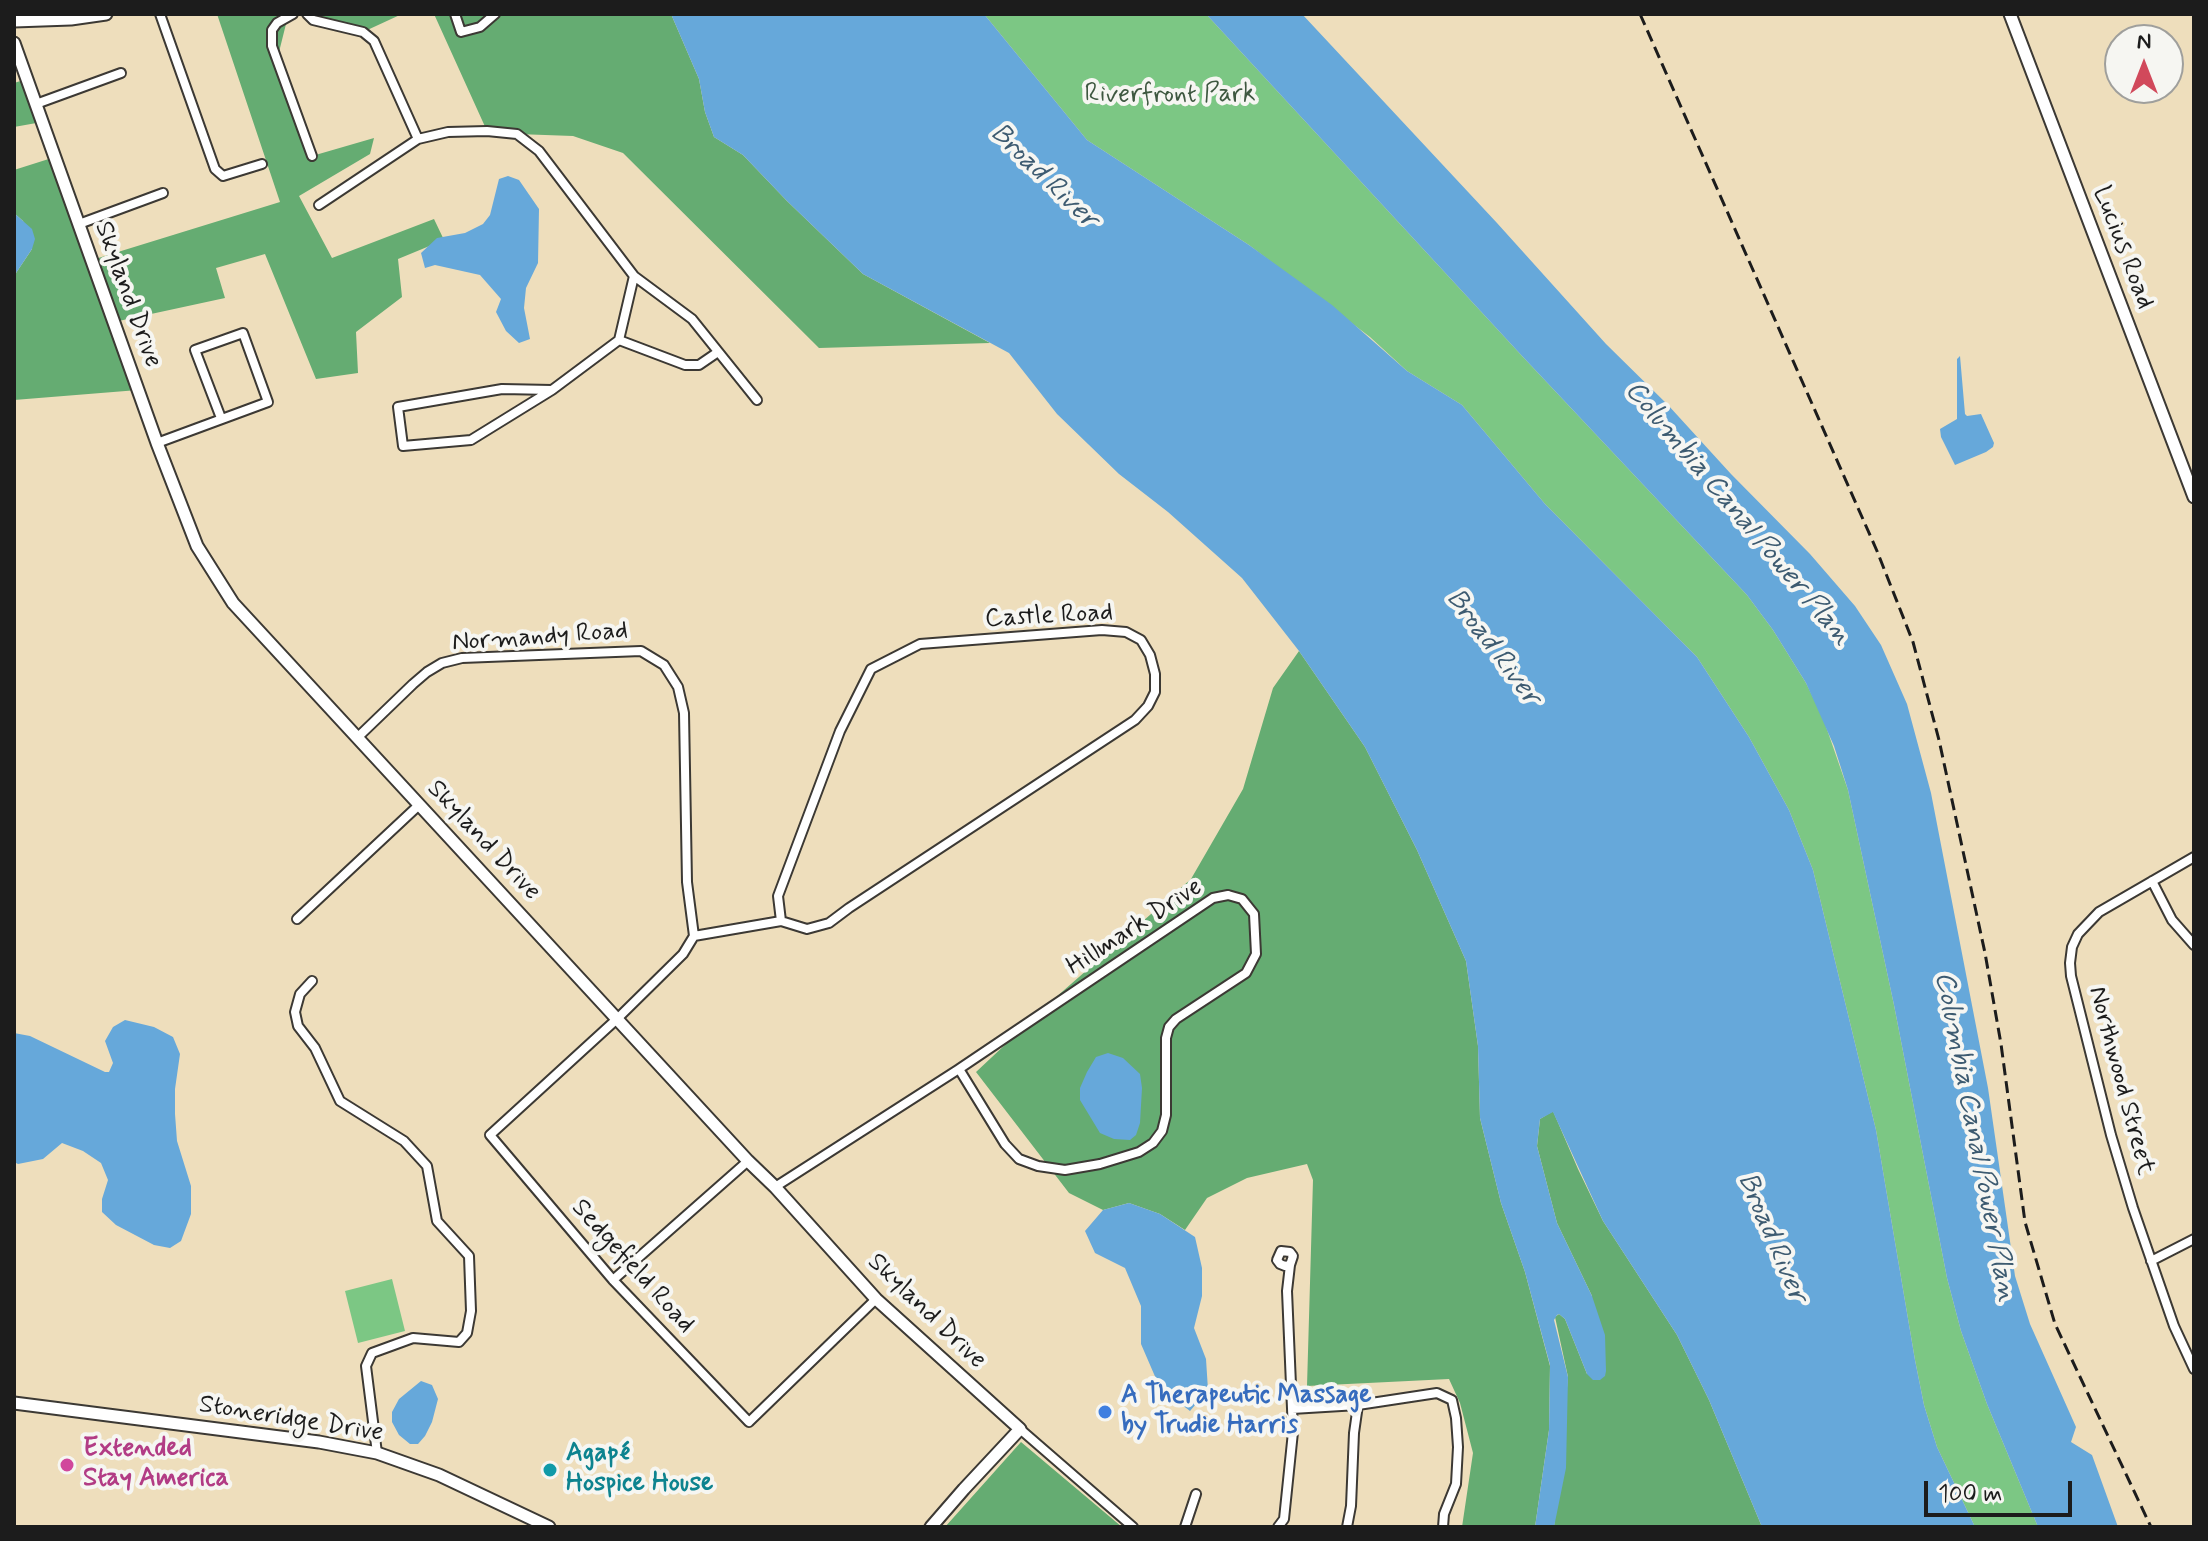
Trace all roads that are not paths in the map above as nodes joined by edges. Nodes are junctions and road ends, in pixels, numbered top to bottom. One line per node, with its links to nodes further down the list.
1 (106, 14): 8 (street)
2 (160, 14): 14 (street)
3 (293, 14): 13 (street)
4 (307, 14): 12 (street)
5 (455, 14): 6 (street)
6 (495, 14)
7 (2010, 14): 25 (street, Lucius Road)
8 (14, 21)
9 (14, 43): 11 (street, Skyland Drive)
10 (121, 73): 11 (street)
11 (36, 104): 17 (street, Skyland Drive)
12 (418, 139): 16 (street); 18 (street)
13 (312, 156)
14 (262, 164)
15 (163, 193): 17 (street)
16 (319, 205)
17 (79, 224): 24 (street, Skyland Drive)
18 (634, 276): 19 (street); 20 (street)
19 (619, 340): 20 (street); 21 (street)
20 (718, 352): 22 (street)
21 (552, 390): 21 (street)
22 (757, 400)
23 (221, 418): 23 (street); 24 (street)
24 (157, 443): 26 (street, Skyland Drive)
25 (2194, 497)
26 (358, 737): 27 (street, Skyland Drive); 32 (street, Normandy Road)
27 (419, 805): 30 (street); 35 (street, Skyland Drive)
28 (2194, 857): 29 (street, Northwood Street)
29 (2152, 881): 33 (street); 40 (street, Northwood Street)
30 (297, 919)
31 (781, 921): 31 (street, Castle Road); 32 (street, Castle Road)
32 (694, 936): 35 (street)
33 (2194, 945)
34 (312, 981): 49 (street)
35 (618, 1018): 37 (street, Skyland Drive); 42 (street, Sedgefield Road)
36 (959, 1069): 36 (street, Hillmark Drive); 38 (street, Hillmark Drive)
37 (748, 1161): 38 (street, Skyland Drive); 42 (street)
38 (775, 1187): 43 (street, Skyland Drive)
39 (2194, 1239): 40 (street)
40 (2151, 1261): 44 (street, Northwood Street)
41 (1290, 1265): 47 (street)
42 (613, 1280): 43 (street, Sedgefield Road)
43 (876, 1299): 48 (street, Skyland Drive)
44 (2194, 1369)
45 (14, 1403): 49 (street, Stoneridge Drive)
46 (1358, 1405): 47 (street); 56 (street); 57 (street)
47 (1292, 1409): 55 (street)
48 (1020, 1429): 52 (street); 53 (street, Skyland Drive)
49 (377, 1453): 51 (street, Stoneridge Drive)
50 (1196, 1494): 54 (street)
51 (549, 1527)
52 (931, 1527)
53 (1133, 1527)
54 (1185, 1527)
55 (1278, 1527)
56 (1347, 1527)
57 (1443, 1527)

